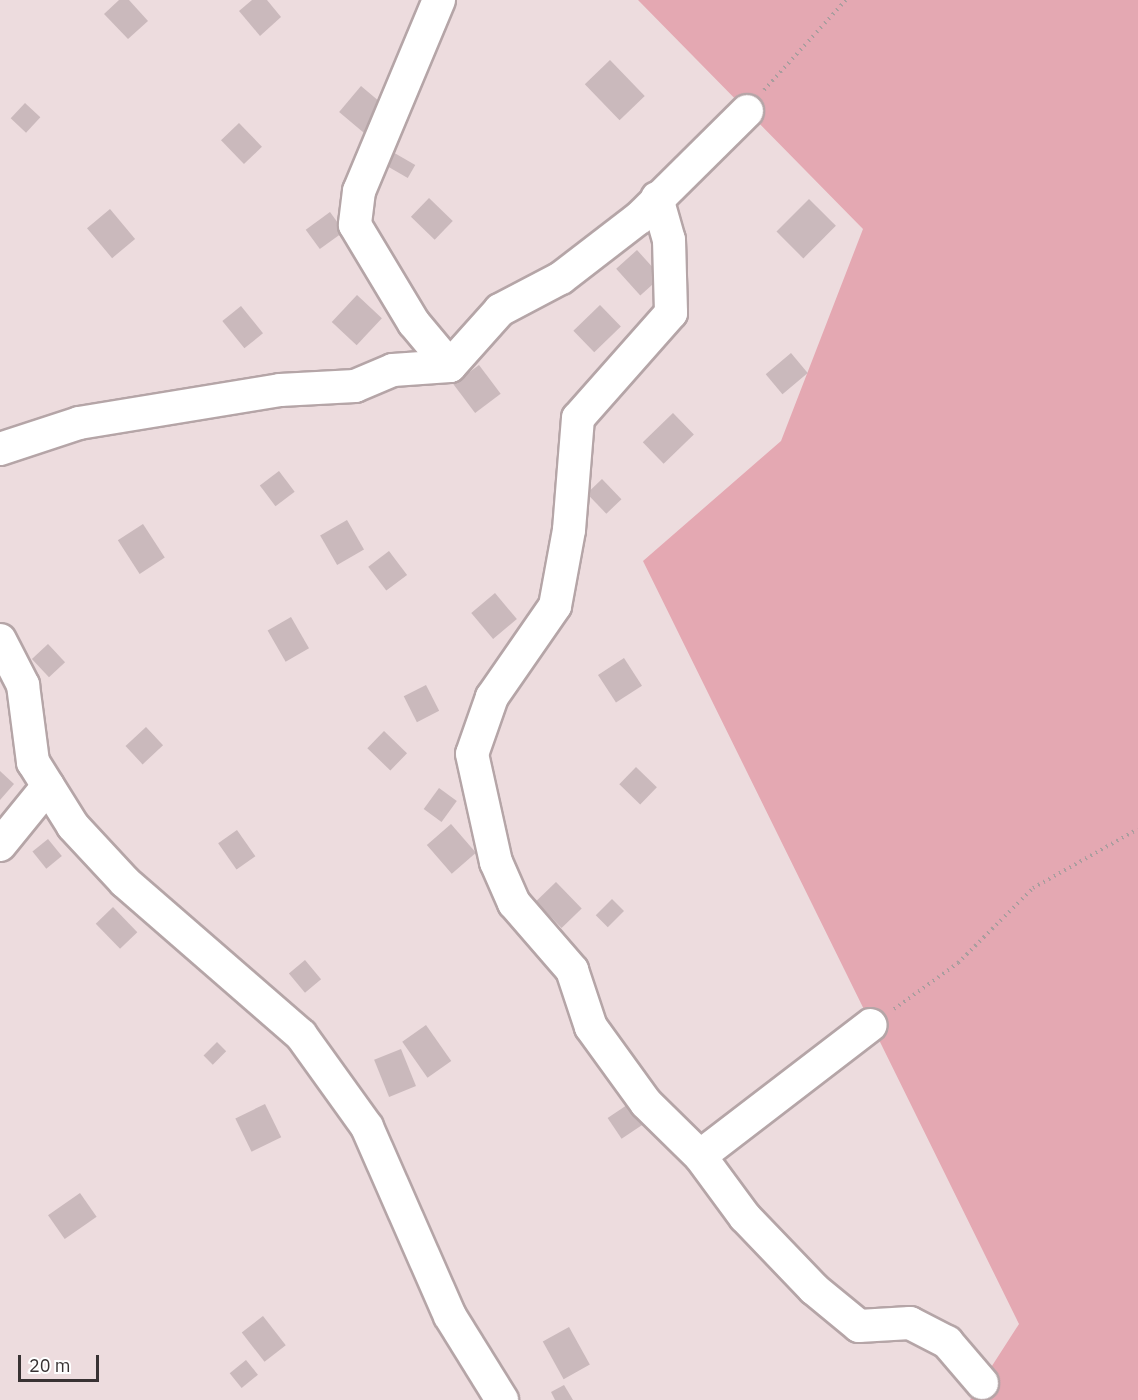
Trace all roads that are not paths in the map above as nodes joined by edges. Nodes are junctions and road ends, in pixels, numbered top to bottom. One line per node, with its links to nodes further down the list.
1 (439, 0): 4 (street)
2 (747, 111): 3 (street)
3 (657, 198): 4 (street); 10 (street)
4 (450, 366): 5 (street)
5 (0, 448)
6 (0, 640): 7 (street)
7 (48, 786): 8 (street); 12 (street)
8 (0, 845)
9 (871, 1025): 10 (street)
10 (700, 1156): 11 (street)
11 (982, 1383)
12 (502, 1400)

